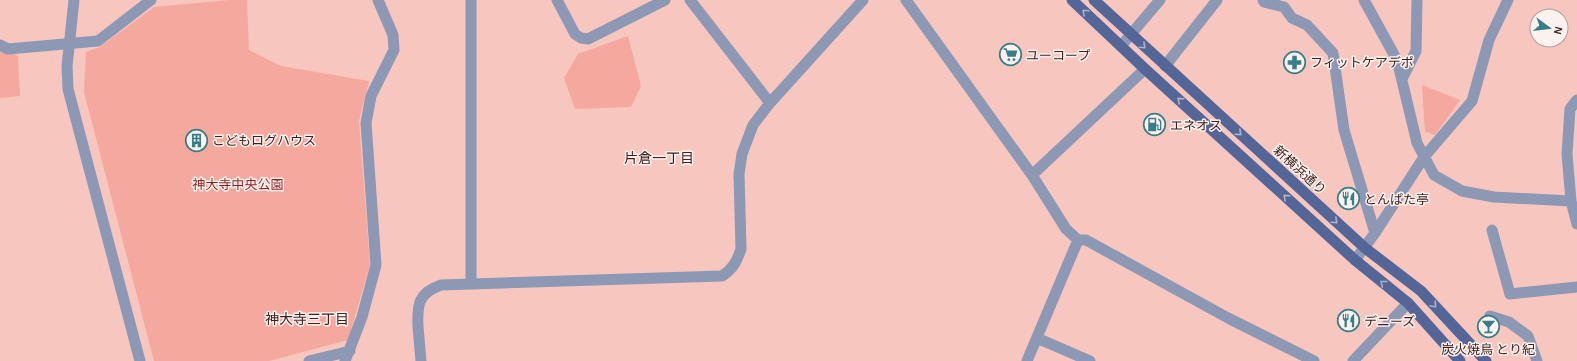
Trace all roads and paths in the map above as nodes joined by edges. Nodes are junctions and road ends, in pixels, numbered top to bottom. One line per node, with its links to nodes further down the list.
1 (74, 0): 19 (street)
2 (151, 0): 19 (street)
3 (378, 0): 41 (street)
4 (471, 0): 36 (street)
5 (557, 0): 6 (street)
6 (665, 0)
7 (690, 0): 26 (street)
8 (863, 0): 26 (street)
9 (906, 0): 28 (street)
10 (1072, 0): 21 (main road, one-way to 10)
11 (1094, 0): 18 (main road, 新横浜通り)
12 (1160, 0): 18 (street)
13 (1217, 0): 22 (street)
14 (1262, 0): 32 (street)
15 (1364, 0): 24 (street)
16 (1418, 0): 24 (street)
17 (1508, 0): 27 (street)
18 (1131, 34): 21 (street); 22 (main road, 新横浜通り, one-way to 22)
19 (70, 43): 20 (street); 42 (street)
20 (0, 45)
21 (1121, 46): 23 (main road)
22 (1165, 66): 34 (main road, 新横浜通り, one-way to 34)
23 (1145, 68): 28 (street); 35 (main road, one-way to 23)
24 (1402, 79): 27 (street)
25 (1577, 100): 29 (street)
26 (770, 103): 36 (street)
27 (1424, 156): 29 (street); 32 (street)
28 (1032, 175): 33 (street)
29 (1571, 201): 30 (street)
30 (1577, 224)
31 (1492, 230): 37 (street)
32 (1375, 233): 34 (street)
33 (1078, 240): 40 (street); 48 (street)
34 (1365, 248): 35 (street); 51 (main road, 新横浜通り, one-way to 51)
35 (1355, 260): 38 (main road, one-way to 35)
36 (471, 284): 45 (street)
37 (1577, 287)
38 (1408, 303): 49 (street); 50 (main road)
39 (1490, 316): 52 (street)
40 (1037, 338): 46 (street); 47 (street)
41 (350, 351): 43 (street); 44 (street)
42 (140, 361)
43 (309, 361)
44 (345, 361)
45 (421, 361)
46 (1027, 361)
47 (1090, 361)
48 (1314, 361)
49 (1353, 361)
50 (1460, 361)
51 (1486, 361)
52 (1537, 361)

